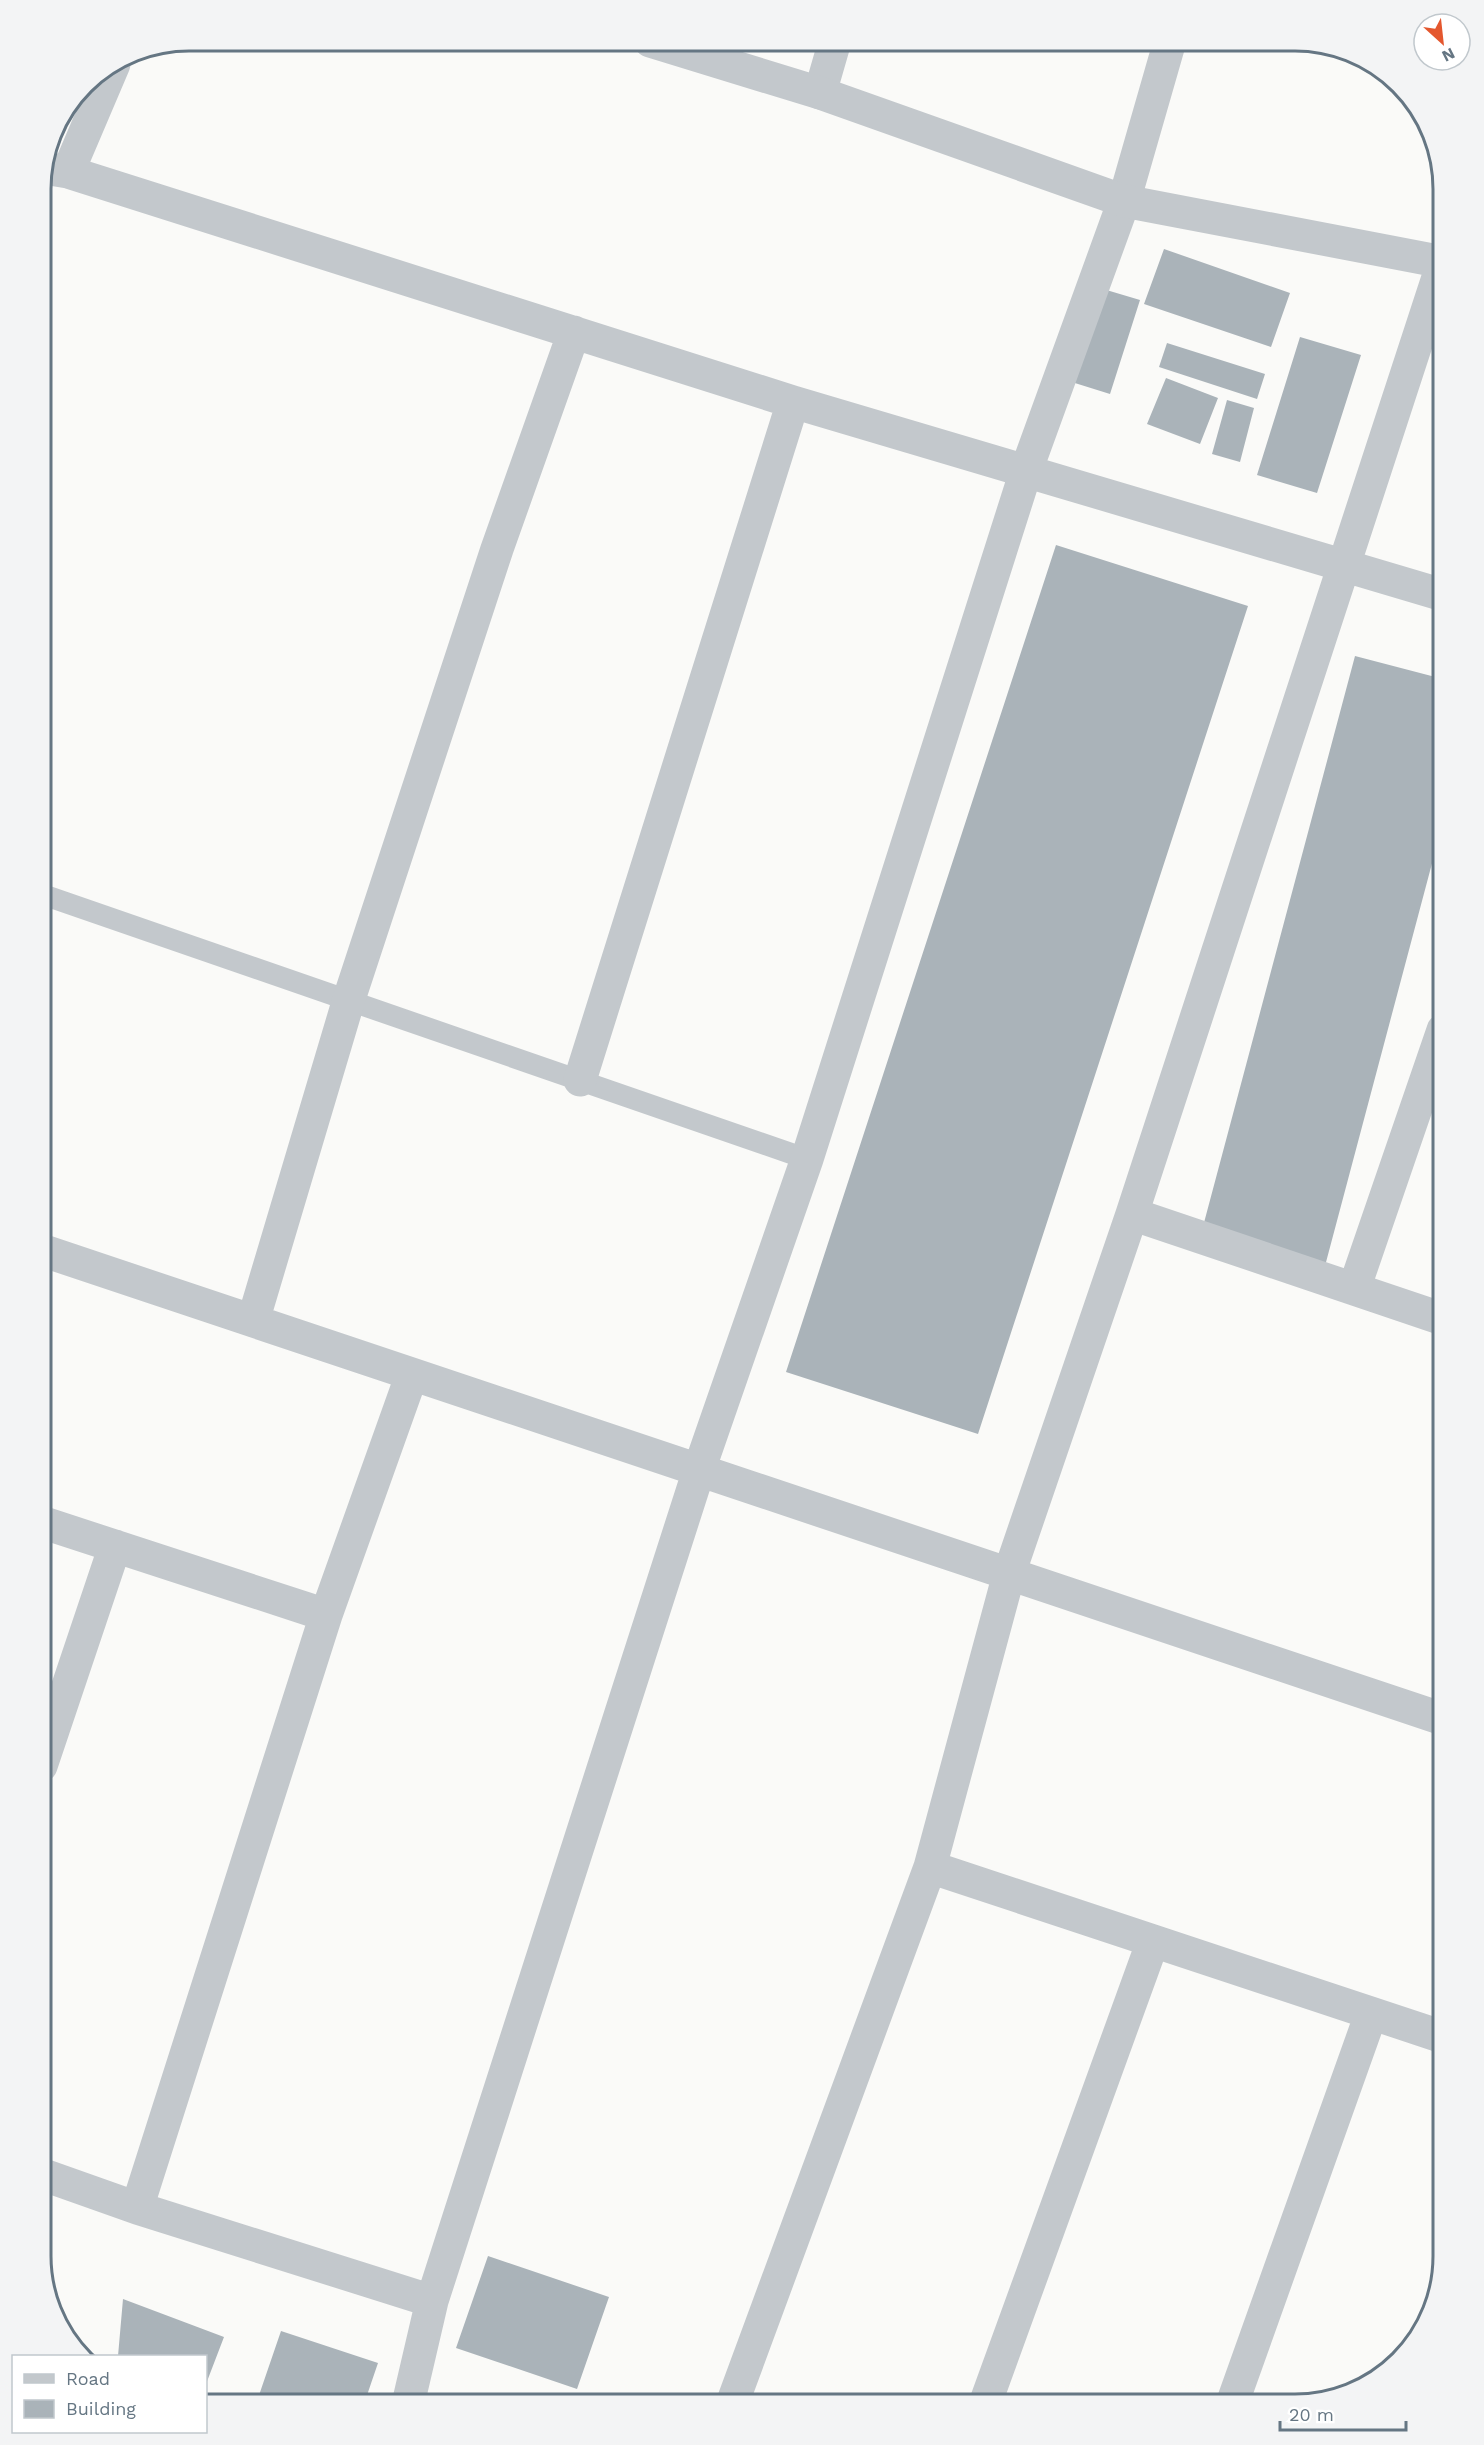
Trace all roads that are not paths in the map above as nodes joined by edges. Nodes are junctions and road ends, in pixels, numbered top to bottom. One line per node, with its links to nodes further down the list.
1 (683, 51): 5 (street)
2 (832, 51): 5 (street)
3 (1167, 51): 7 (street)
4 (105, 80): 6 (street)
5 (820, 93): 7 (street)
6 (56, 170): 10 (street)
7 (1124, 201): 8 (street); 12 (street)
8 (1433, 260)
9 (1433, 292): 13 (street)
10 (574, 332): 11 (street); 16 (street)
11 (793, 402): 12 (street); 18 (street)
12 (1026, 471): 13 (street); 19 (street)
13 (1343, 565): 14 (street); 20 (street)
14 (1433, 592)
15 (51, 897): 16 (lane)
16 (349, 999): 18 (lane); 24 (street)
17 (1433, 1059): 22 (street)
18 (580, 1080): 19 (lane)
19 (807, 1159): 26 (street)
20 (1132, 1214): 22 (street); 29 (street)
21 (51, 1253): 24 (street)
22 (1354, 1289): 23 (street)
23 (1433, 1315)
24 (253, 1321): 25 (street)
25 (412, 1374): 26 (street); 30 (street)
26 (699, 1470): 29 (street); 39 (street)
27 (51, 1525): 28 (street)
28 (115, 1546): 30 (street); 32 (street)
29 (1009, 1574): 31 (street); 33 (street)
30 (326, 1615): 38 (street)
31 (1433, 1716)
32 (51, 1734)
33 (930, 1868): 34 (street); 41 (street)
34 (1153, 1941): 35 (street); 42 (street)
35 (1371, 2014): 36 (street); 43 (street)
36 (1433, 2034)
37 (51, 2178): 38 (street)
38 (137, 2208): 39 (street)
39 (432, 2301): 40 (street)
40 (411, 2394)
41 (736, 2394)
42 (989, 2394)
43 (1236, 2394)

